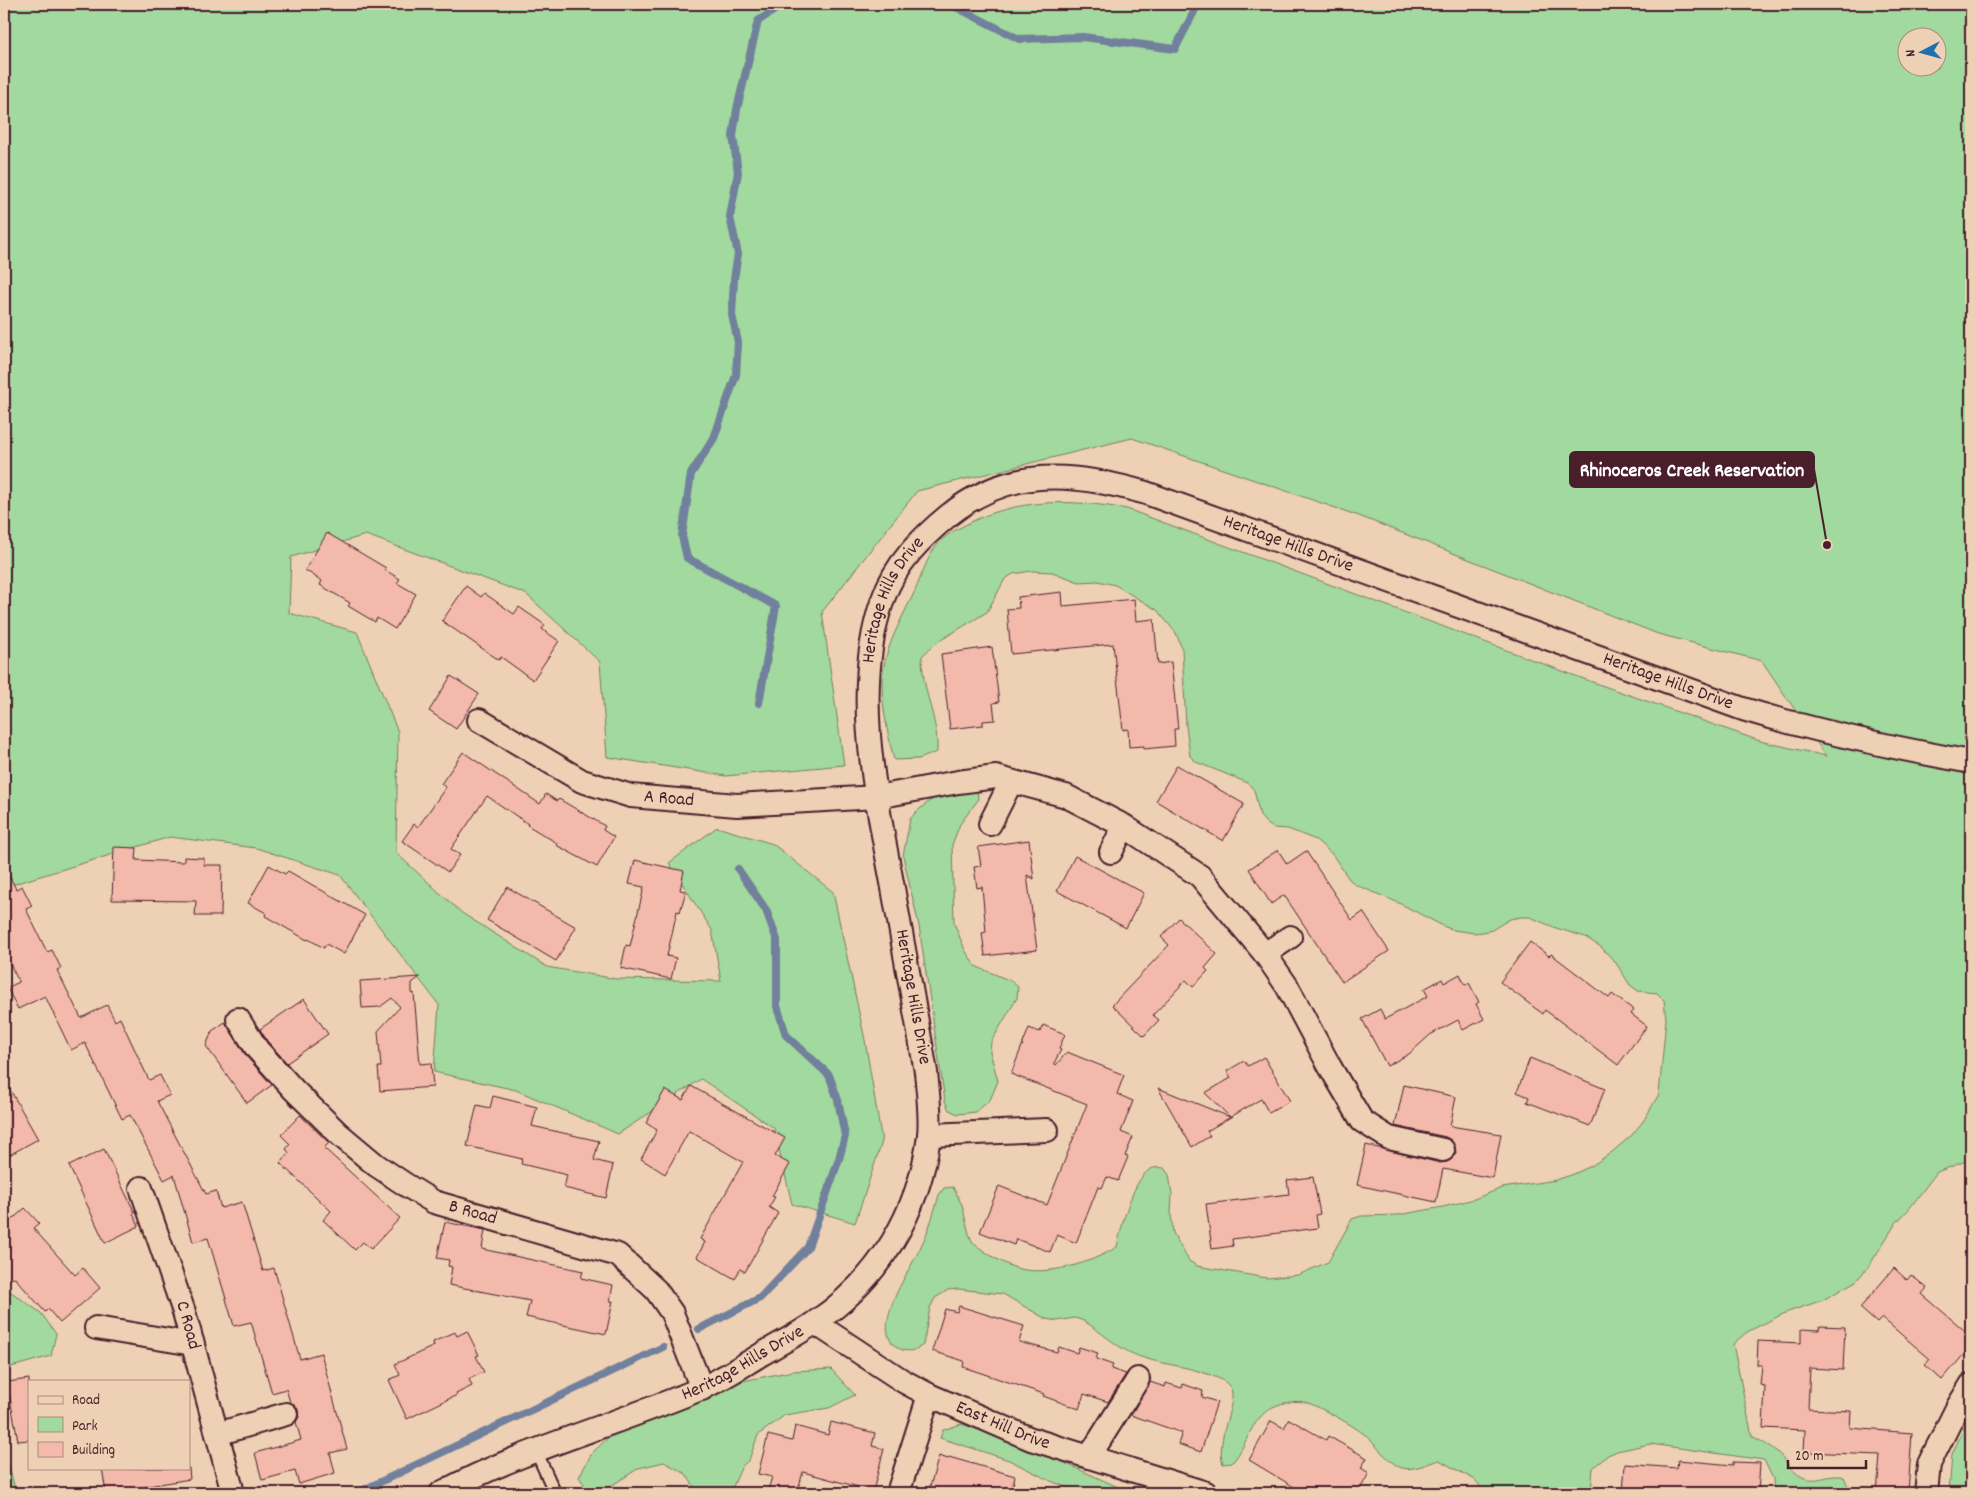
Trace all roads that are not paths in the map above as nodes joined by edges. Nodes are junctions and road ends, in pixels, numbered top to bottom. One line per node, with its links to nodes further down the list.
1 (479, 720): 4 (street, A Road)
2 (1971, 762): 4 (street, Heritage Hills Drive)
3 (1011, 782): 4 (street, A Road); 5 (street); 6 (street, A Road)
4 (877, 797): 12 (street, Heritage Hills Drive)
5 (990, 824)
6 (1124, 826): 7 (street); 9 (street, A Road)
7 (1110, 852)
8 (1290, 937): 9 (street)
9 (1265, 954): 13 (street, A Road)
10 (238, 1019): 20 (street, B Road)
11 (1046, 1130): 12 (street)
12 (929, 1135): 15 (street, Heritage Hills Drive)
13 (1443, 1150)
14 (141, 1188): 17 (street, C Road)
15 (815, 1323): 20 (street, Heritage Hills Drive); 21 (street, East Hill Drive)
16 (96, 1328): 17 (street)
17 (193, 1344): 23 (street, C Road)
18 (1138, 1380): 25 (street)
19 (1971, 1385): 31 (street)
20 (702, 1389): 24 (street, Heritage Hills Drive)
21 (929, 1395): 25 (street, East Hill Drive); 29 (street)
22 (286, 1414): 23 (street)
23 (217, 1434): 26 (street, C Road)
24 (536, 1451): 27 (street, Heritage Hills Drive); 28 (lane)
25 (1089, 1457): 30 (street, East Hill Drive)
26 (233, 1493)
27 (441, 1493)
28 (555, 1493)
29 (898, 1493)
30 (1206, 1493)
31 (1926, 1493)

